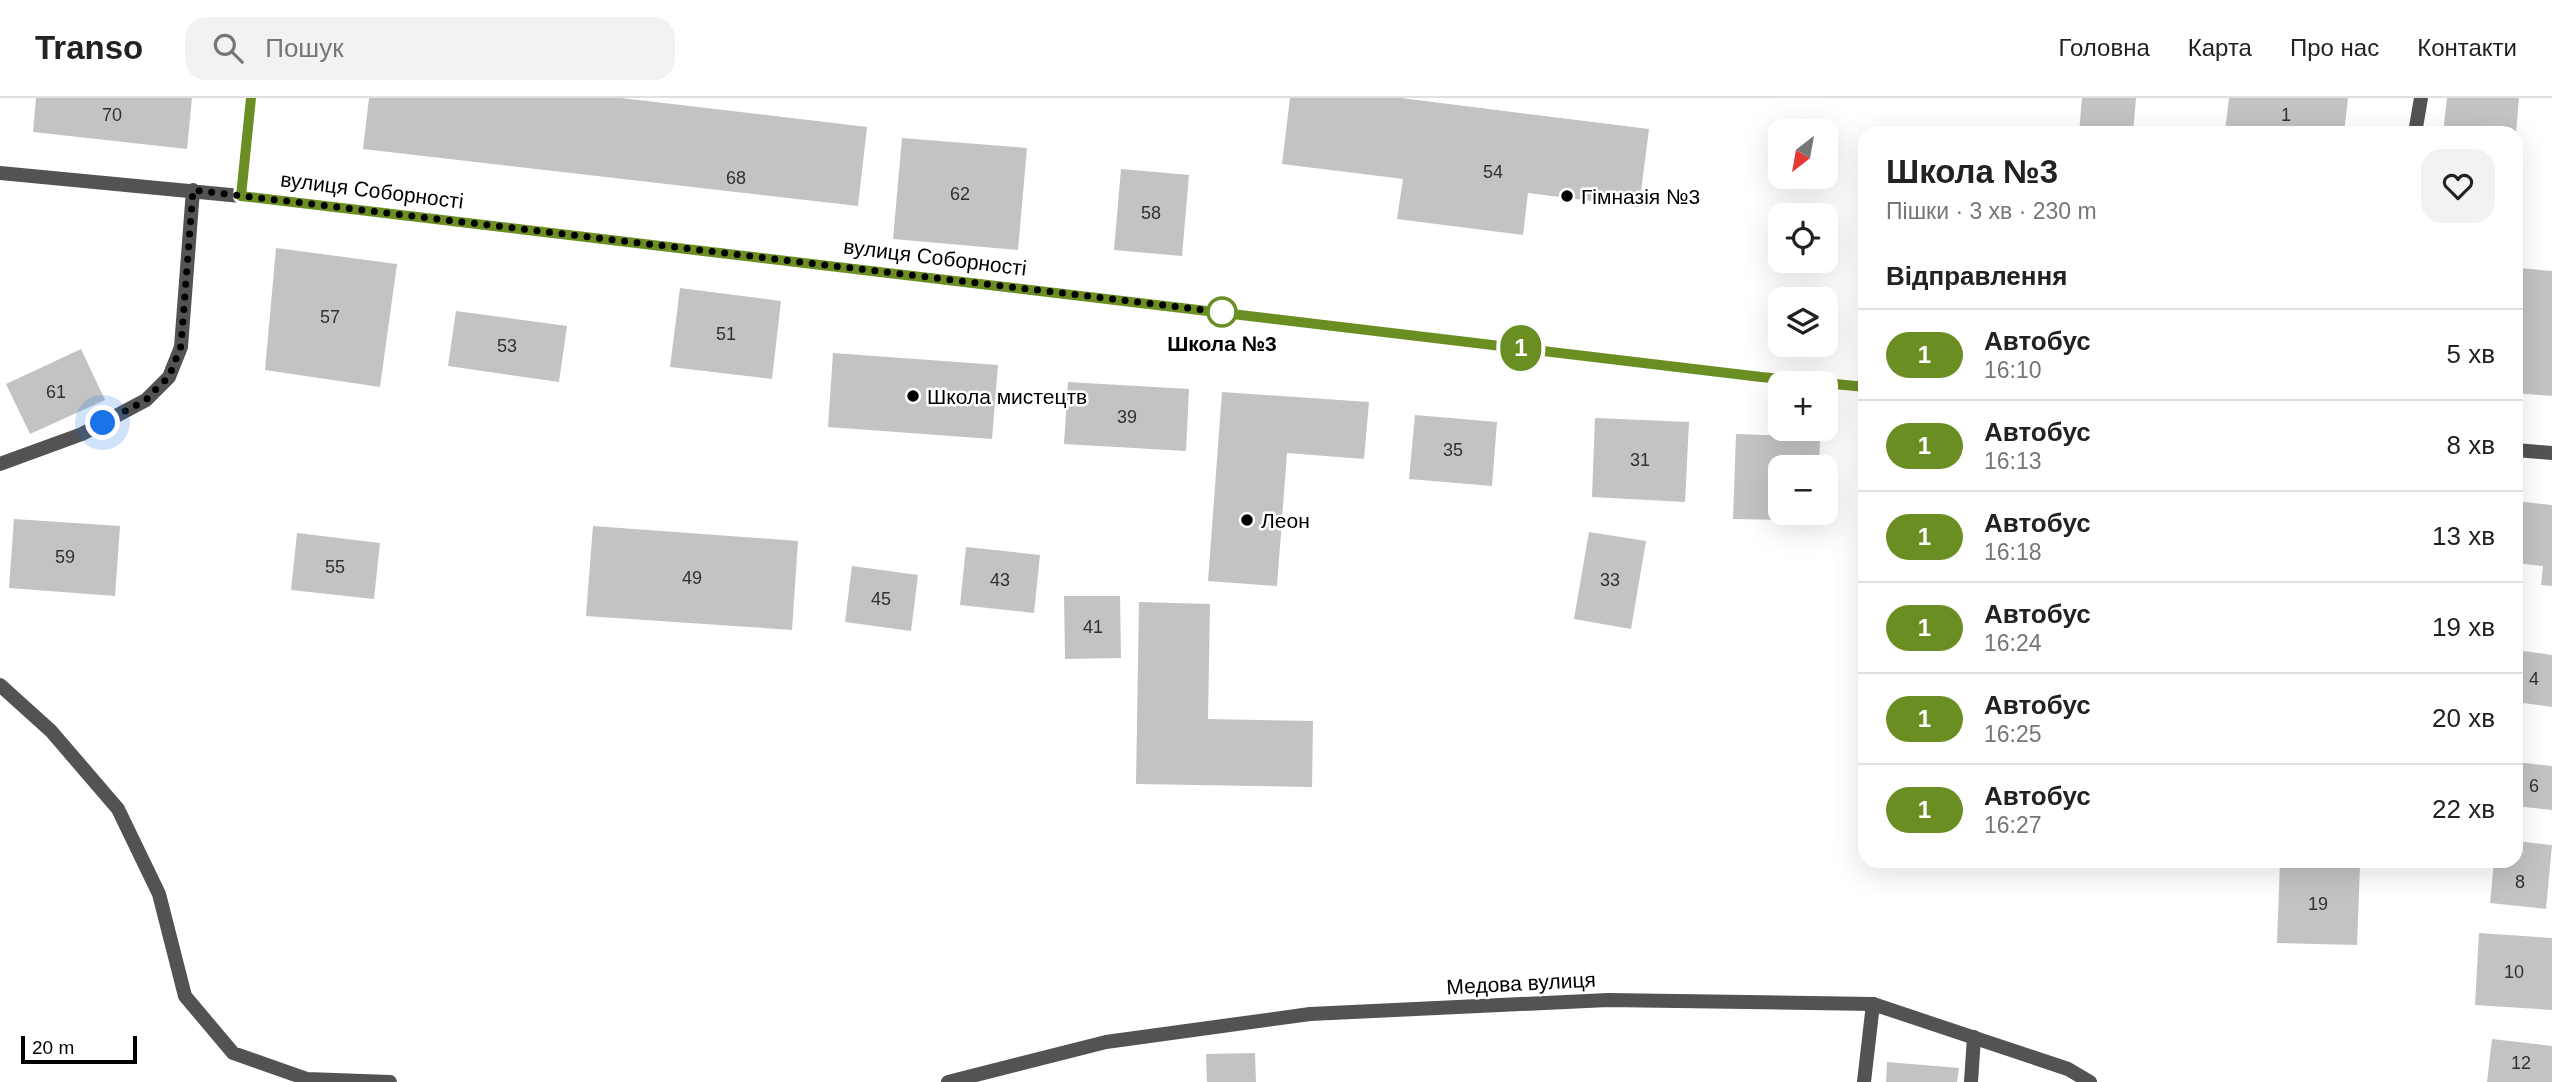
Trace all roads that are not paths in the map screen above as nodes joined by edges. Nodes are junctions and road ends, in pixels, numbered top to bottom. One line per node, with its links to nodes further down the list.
1 (251, 98): 6 (street)
2 (2421, 98): 3 (street)
3 (2416, 126)
4 (0, 173): 5 (street, вулиця Соборності)
5 (193, 190): 6 (street, вулиця Соборності); 10 (street)
6 (241, 196): 7 (street, вулиця Соборності)
7 (1858, 386)
8 (2523, 451): 9 (street)
9 (2552, 453)
10 (0, 464)
11 (0, 685): 14 (street)
12 (1873, 1004): 13 (street, Медова вулиця); 15 (street, Медова вулиця); 16 (street)
13 (1974, 1037): 17 (street); 18 (street, Медова вулиця)
14 (390, 1082)
15 (948, 1082)
16 (1864, 1082)
17 (1971, 1082)
18 (2090, 1082)

